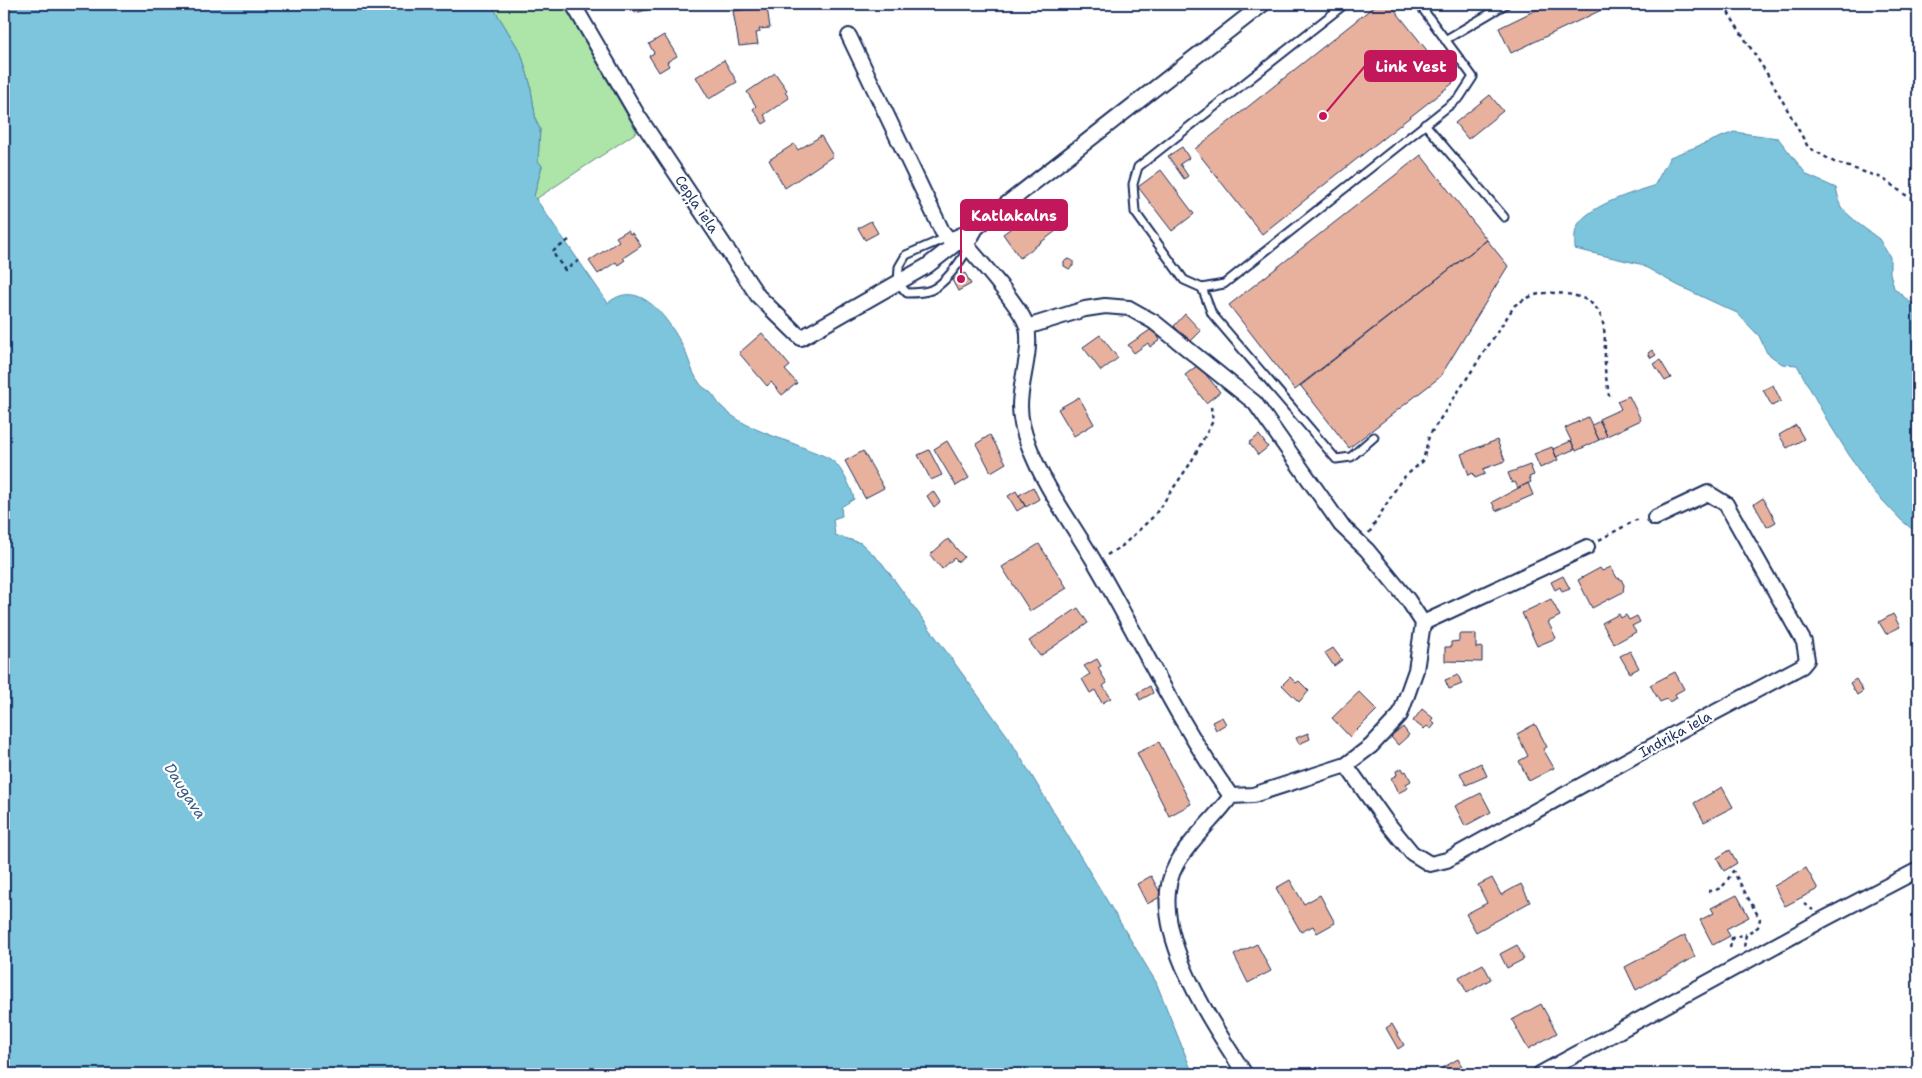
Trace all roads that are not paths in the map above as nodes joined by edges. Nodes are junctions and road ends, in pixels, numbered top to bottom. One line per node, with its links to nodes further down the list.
1 (573, 4): 11 (street, Cepļa iela)
2 (1263, 4): 10 (street)
3 (1345, 4): 12 (lane)
4 (1419, 4): 7 (lane)
5 (1506, 4): 7 (lane)
6 (849, 36): 10 (street)
7 (1446, 40): 8 (lane)
8 (1425, 124): 9 (lane); 12 (lane)
9 (1504, 217)
10 (958, 243): 11 (street); 11 (lane); 11 (lane); 13 (street)
11 (898, 283)
12 (1202, 288): 14 (lane)
13 (1026, 326): 17 (street); 19 (street)
14 (1374, 437)
15 (1655, 518): 18 (street, Indriķa iela)
16 (1587, 547): 17 (street)
17 (1423, 623): 18 (street)
18 (1346, 765): 19 (street)
19 (1231, 796): 21 (street)
20 (1918, 870): 22 (street)
21 (1245, 1074)
22 (1540, 1074)

